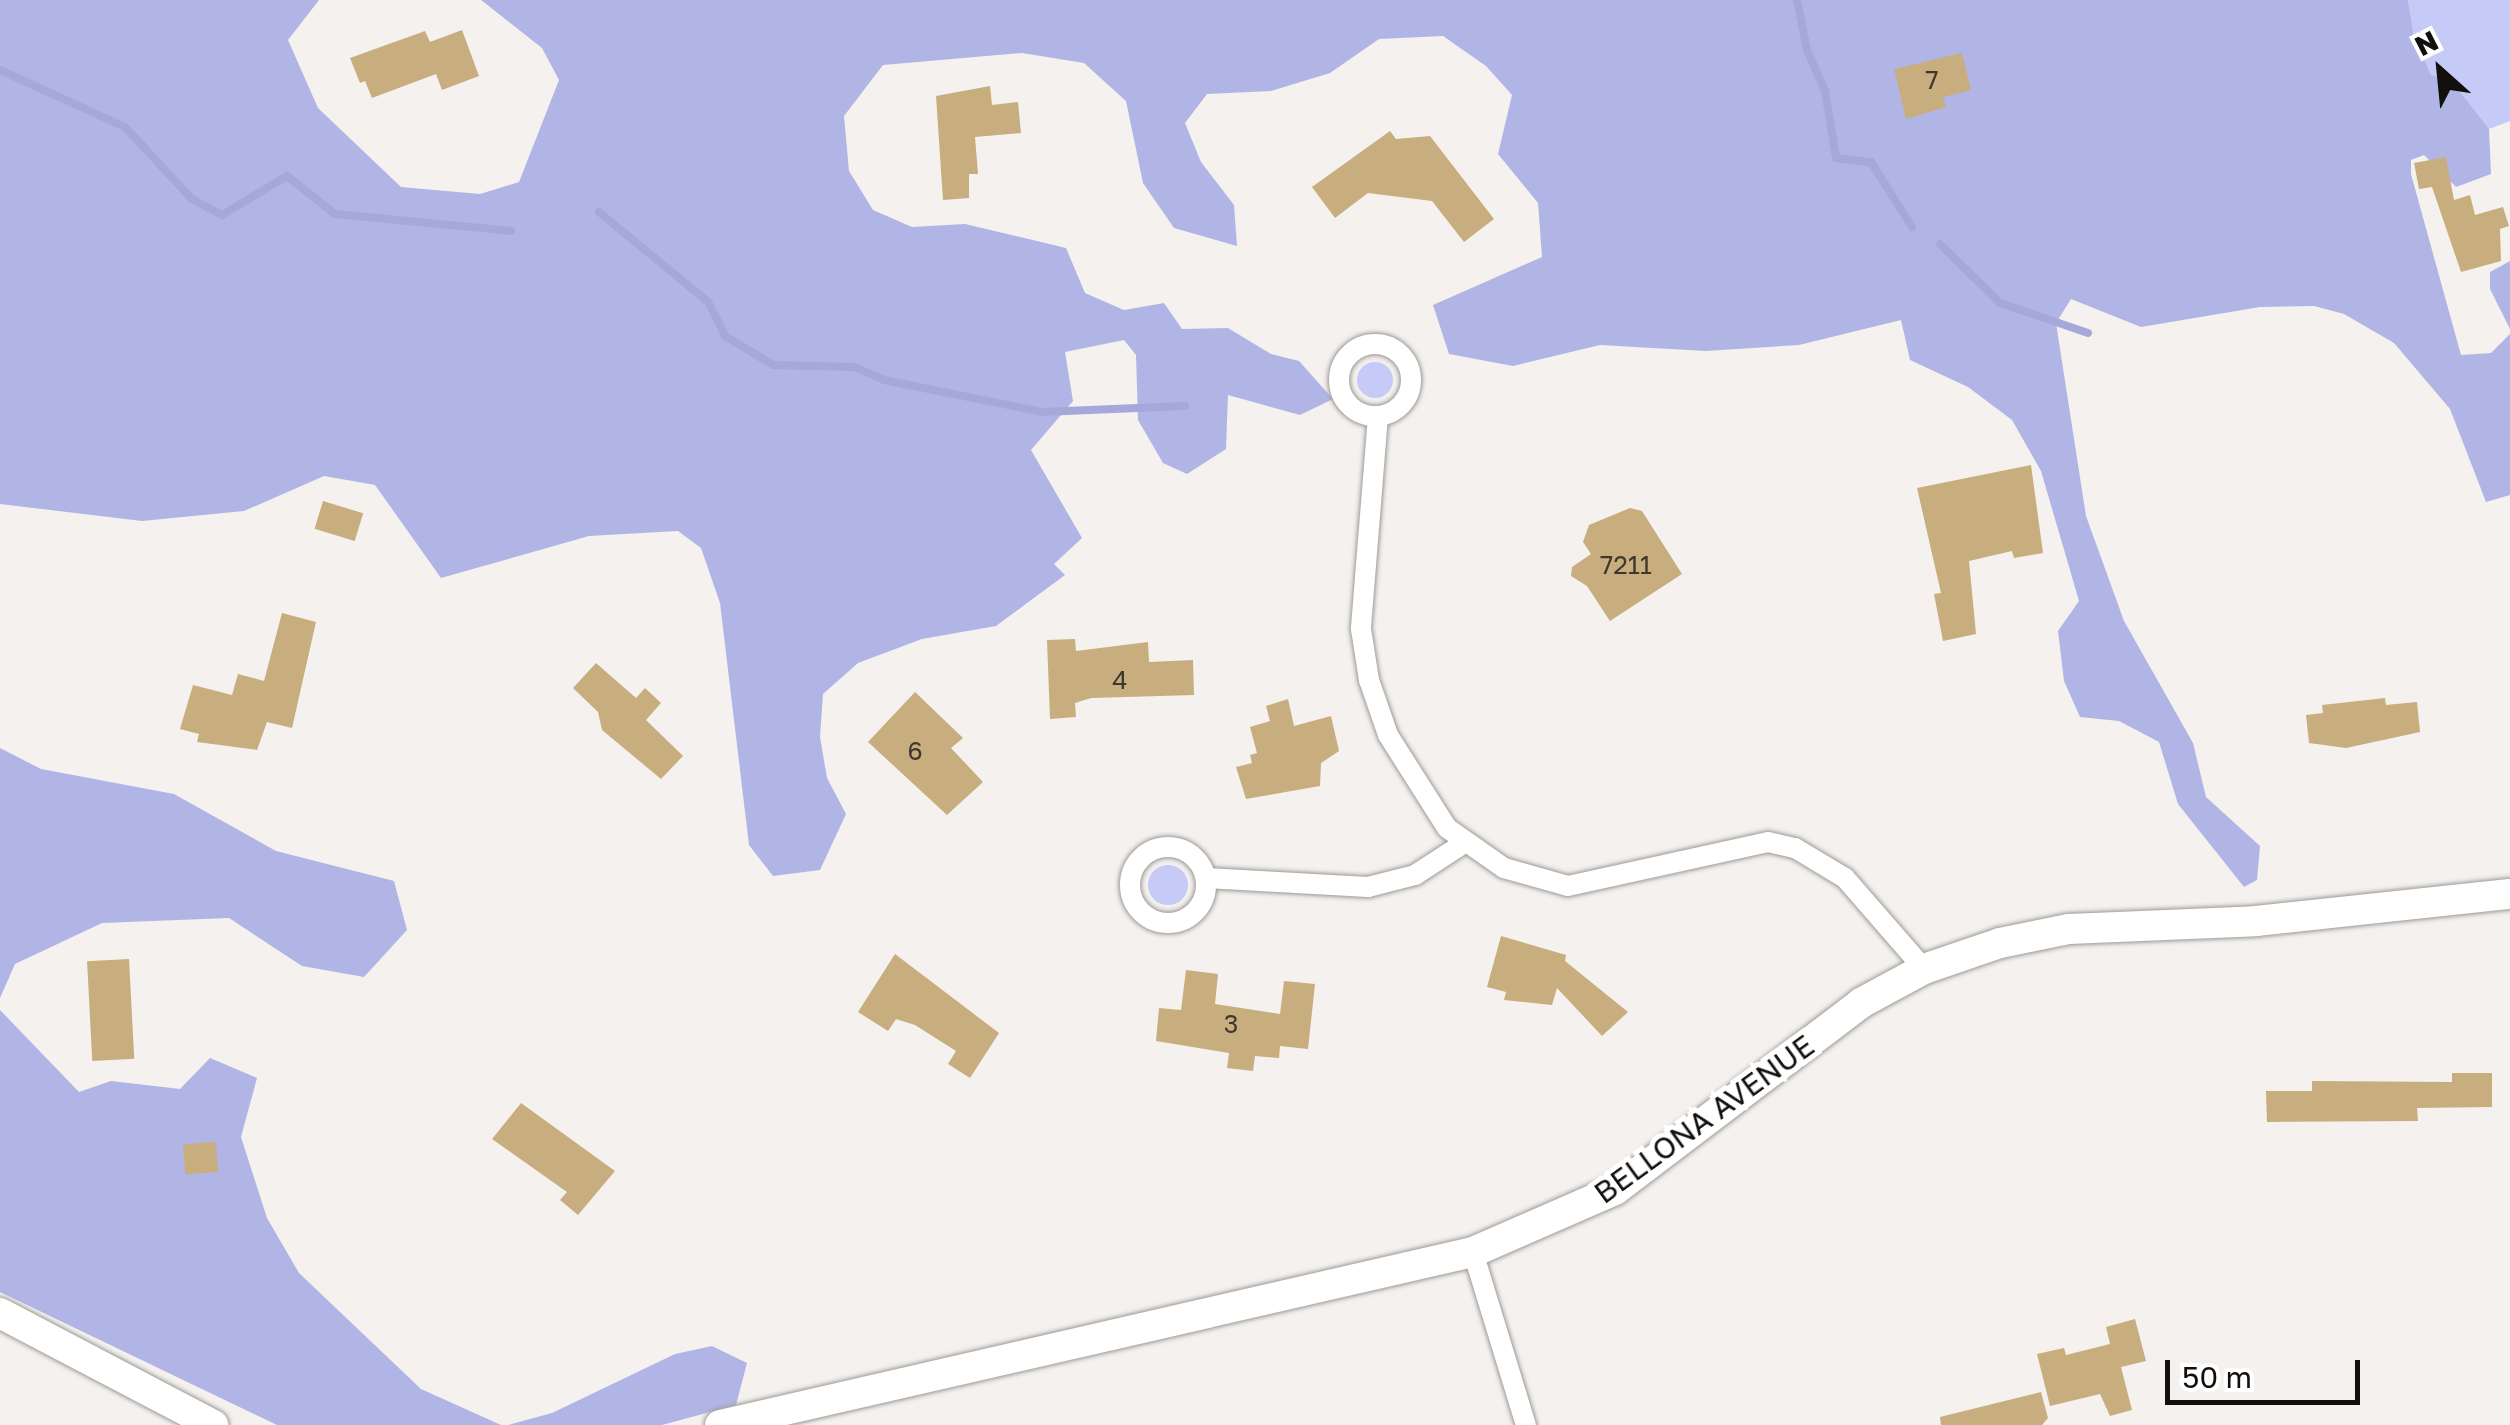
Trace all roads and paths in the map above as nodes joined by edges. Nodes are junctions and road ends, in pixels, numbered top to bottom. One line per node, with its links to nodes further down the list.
1 (1378, 416): 2 (street)
2 (1464, 843): 3 (street); 5 (street)
3 (1206, 878)
4 (2510, 894): 5 (main road, BELLONA AVENUE)
5 (1924, 969): 6 (main road, BELLONA AVENUE)
6 (1474, 1252): 9 (main road, BELLONA AVENUE); 10 (street)
7 (0, 1313): 8 (main road)
8 (213, 1425)
9 (720, 1425)
10 (1526, 1425)

